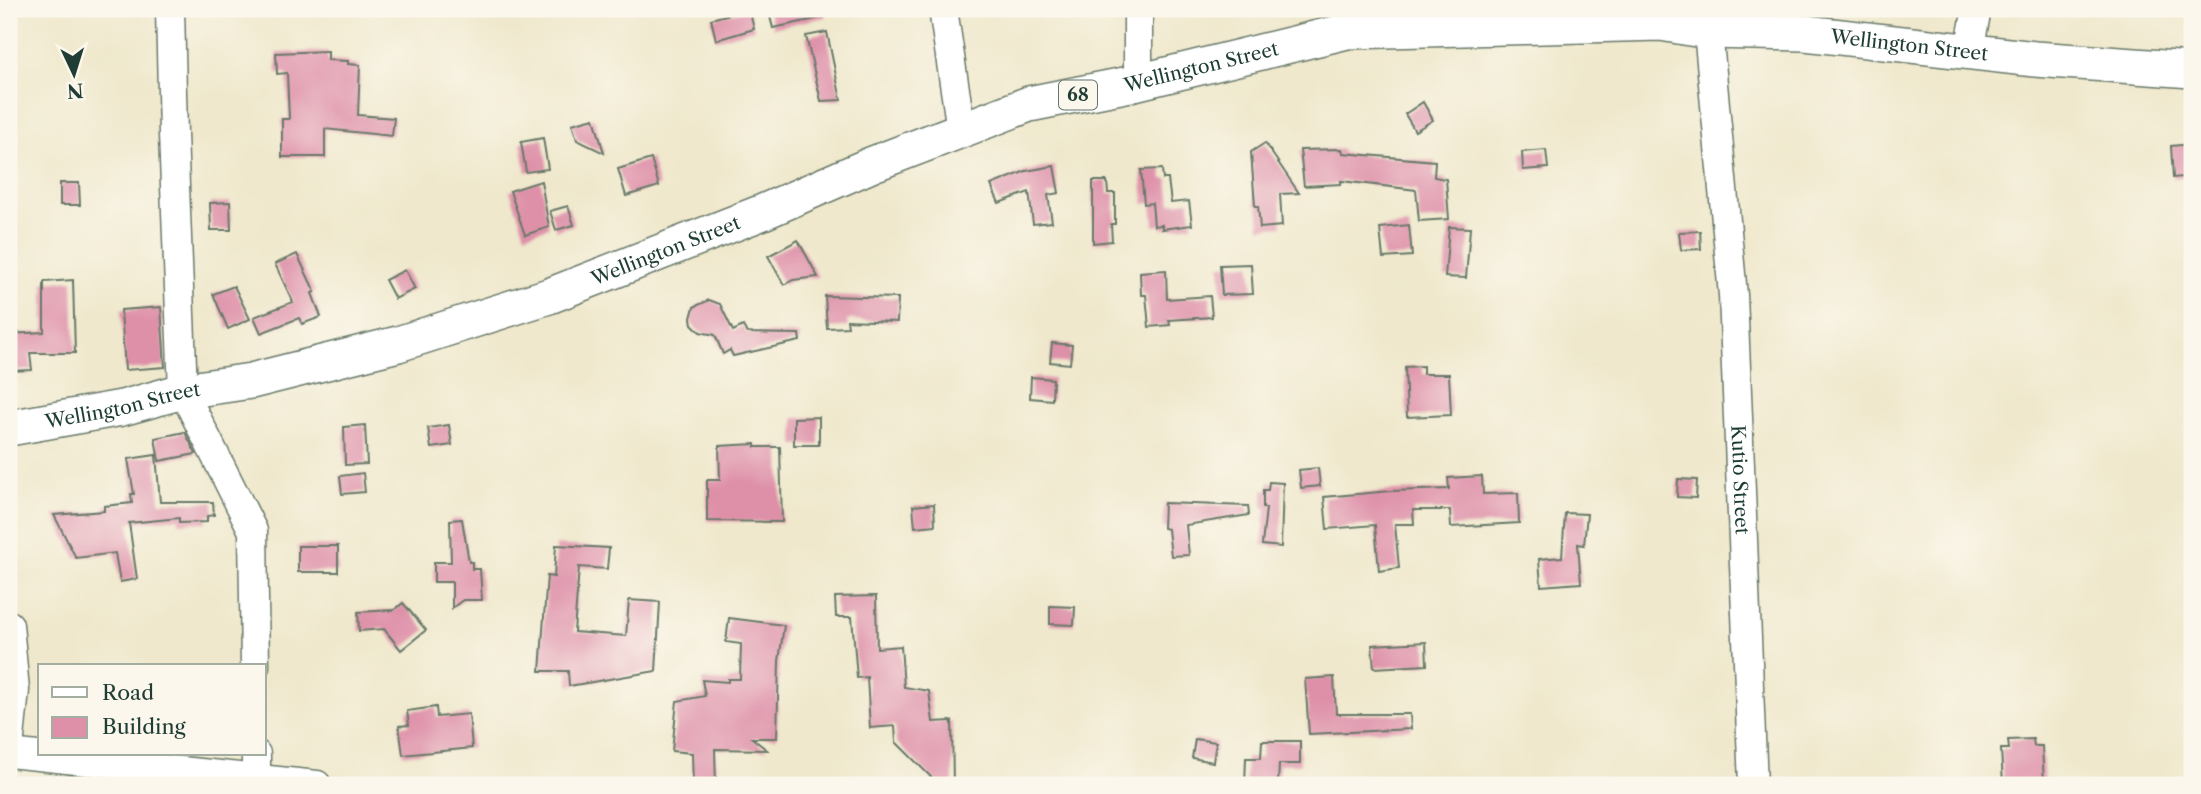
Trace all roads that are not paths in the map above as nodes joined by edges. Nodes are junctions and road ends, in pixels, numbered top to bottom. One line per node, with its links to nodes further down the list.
1 (170, 9): 11 (street)
2 (943, 9): 10 (street)
3 (1138, 9): 9 (street)
4 (1977, 9): 7 (street)
5 (1497, 17): 6 (main road, Wellington Street / 68); 9 (main road, Wellington Street / 68)
6 (1708, 31): 7 (main road, Wellington Street / 68); 20 (street, Kutio Street)
7 (1969, 50): 8 (main road, Wellington Street / 68)
8 (2192, 70)
9 (1138, 82): 10 (main road, Wellington Street / 68)
10 (961, 130): 11 (main road, Wellington Street / 68)
11 (183, 391): 12 (main road, Wellington Street / 68); 14 (street)
12 (9, 428)
13 (9, 625): 15 (street)
14 (255, 664)
15 (9, 750): 16 (street)
16 (38, 753)
17 (73, 756): 18 (street)
18 (256, 773): 19 (street)
19 (317, 785)
20 (1753, 785)

